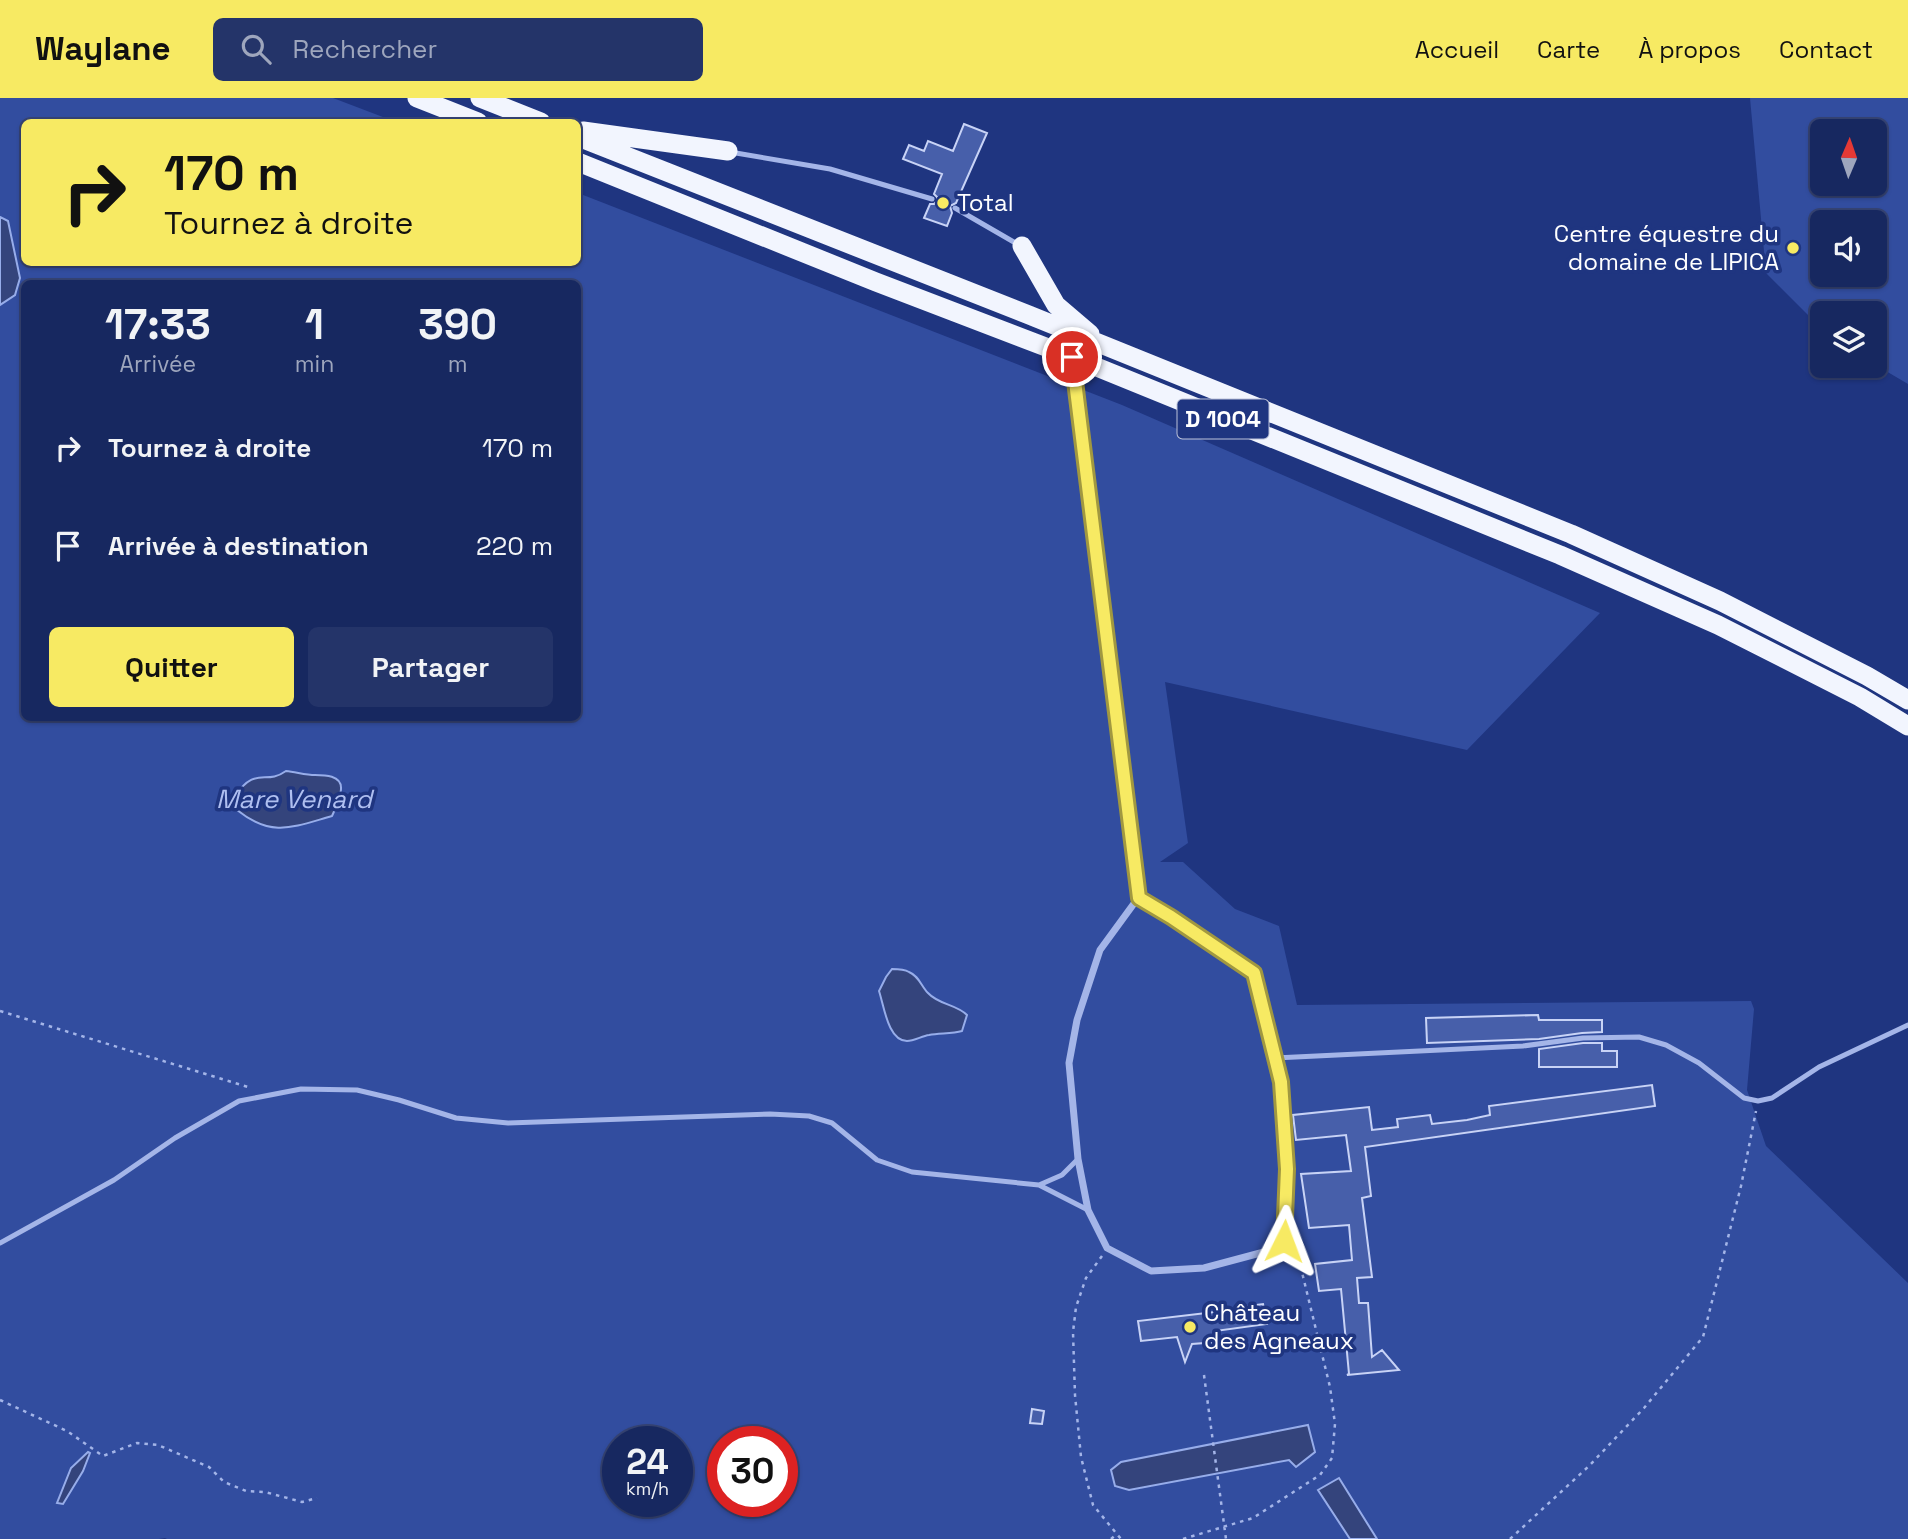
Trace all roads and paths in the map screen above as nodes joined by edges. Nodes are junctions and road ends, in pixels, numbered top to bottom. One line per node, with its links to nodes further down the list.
1 (417, 98): 3 (highway)
2 (480, 98): 4 (highway)
3 (470, 119)
4 (533, 119)
5 (581, 131): 7 (highway)
6 (581, 138): 12 (highway, D 1004)
7 (728, 151): 9 (lane)
8 (581, 163): 13 (highway, D 1004)
9 (932, 199)
10 (954, 208): 11 (lane)
11 (1022, 246): 12 (highway)
12 (1104, 345): 14 (highway, D 1004)
13 (1072, 357): 15 (highway, D 1004); 16 (street)
14 (1908, 700)
15 (1908, 726)
16 (1139, 898): 19 (street); 22 (street)
17 (0, 1011): 20 (path)
18 (1908, 1025): 21 (lane)
19 (1275, 1058): 21 (lane); 25 (street)
20 (271, 1095): 23 (lane); 26 (lane)
21 (1758, 1101): 37 (path)
22 (1078, 1159): 23 (lane); 24 (street)
23 (1038, 1185): 24 (lane)
24 (1088, 1210): 27 (street)
25 (1284, 1241): 27 (street); 31 (path)
26 (0, 1243)
27 (1107, 1248): 32 (path)
28 (1204, 1375): 31 (path)
29 (0, 1400): 30 (path)
30 (317, 1498)
31 (1223, 1526): 35 (path); 36 (path)
32 (1117, 1534): 33 (path); 34 (path)
33 (1111, 1539)
34 (1121, 1539)
35 (1183, 1539)
36 (1226, 1539)
37 (1510, 1539)

